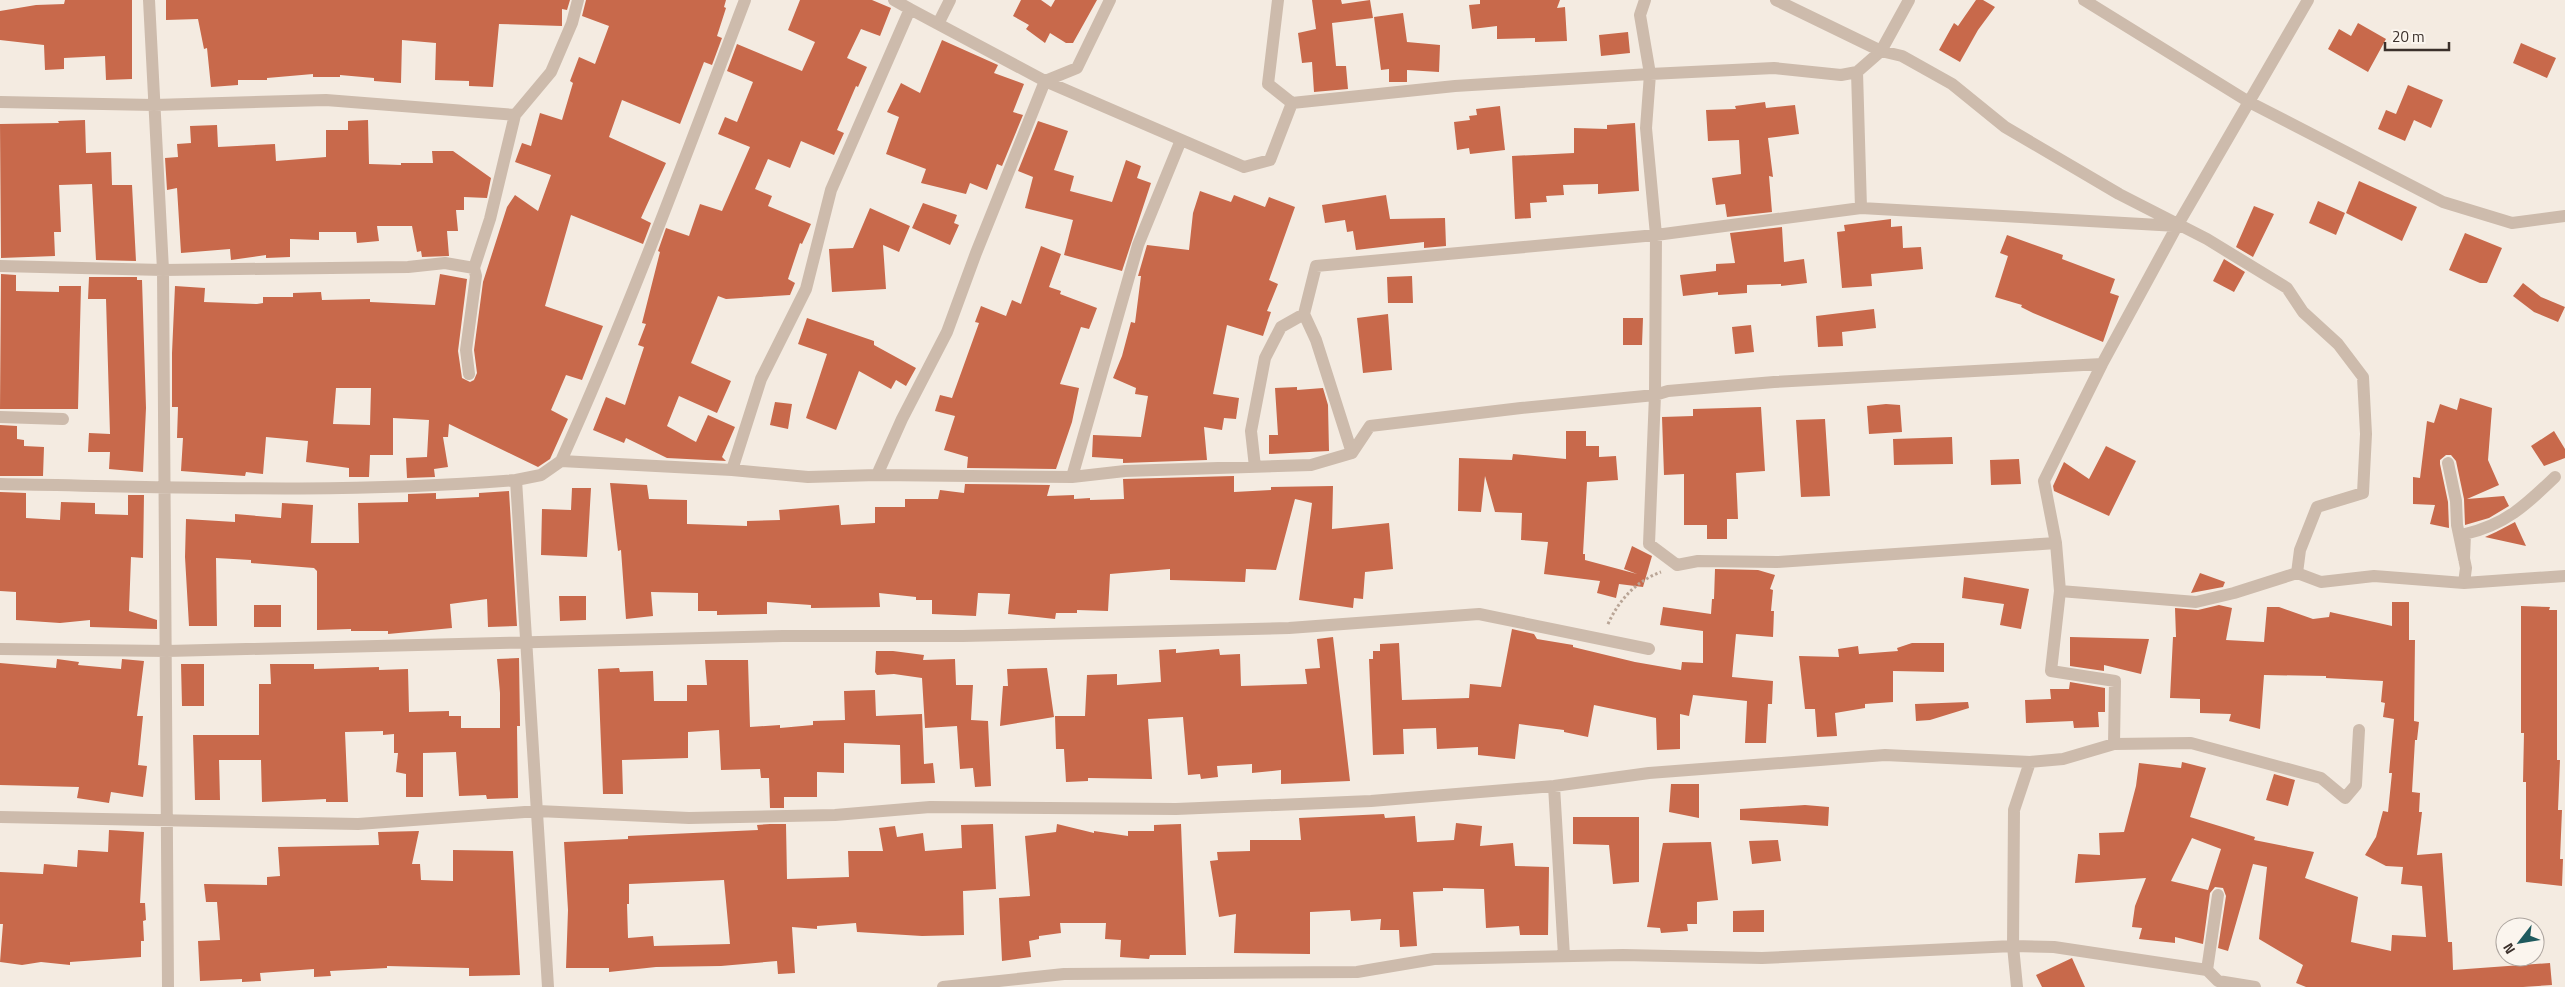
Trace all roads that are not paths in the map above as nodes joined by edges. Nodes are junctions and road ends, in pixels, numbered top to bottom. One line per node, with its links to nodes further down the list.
1 (149, 0): 22 (street)
2 (578, 0): 23 (street)
3 (745, 0): 39 (street)
4 (894, 0): 13 (street)
5 (950, 0): 14 (street)
6 (1110, 0): 18 (street)
7 (1278, 0): 21 (street)
8 (1645, 0): 17 (street)
9 (1776, 0): 15 (street)
10 (1909, 0): 15 (street)
11 (2084, 0): 20 (street)
12 (2308, 0): 20 (street)
13 (910, 9): 14 (street); 42 (street)
14 (938, 24): 18 (street)
15 (1881, 51): 16 (street); 27 (street)
16 (1857, 72): 17 (street); 25 (street)
17 (1650, 74): 21 (street); 28 (street)
18 (1045, 81): 24 (street); 43 (street)
19 (0, 102): 22 (street)
20 (2248, 102): 26 (street); 27 (street)
21 (1292, 103): 24 (street)
22 (154, 105): 23 (street); 31 (street)
23 (515, 115): 30 (street)
24 (1181, 140): 44 (street)
25 (1861, 208): 27 (street); 28 (street)
26 (2565, 216)
27 (2177, 226): 33 (street); 51 (street)
28 (1656, 235): 32 (street); 35 (street)
29 (0, 266): 31 (street)
30 (474, 268): 31 (street); 34 (street)
31 (162, 270): 48 (street)
32 (1304, 314): 38 (street); 41 (street)
33 (2102, 364): 35 (street); 49 (street)
34 (469, 374)
35 (1655, 395): 38 (street); 49 (street)
36 (0, 417): 37 (street)
37 (63, 419)
38 (1352, 453): 41 (street)
39 (561, 461): 42 (street); 46 (street)
40 (2448, 463): 50 (street)
41 (1255, 467): 44 (street)
42 (732, 470): 43 (street)
43 (877, 475): 44 (street)
44 (1072, 477)
45 (2555, 477): 50 (street)
46 (516, 480): 48 (street); 55 (street)
47 (0, 484): 48 (street)
48 (164, 486): 58 (street)
49 (2056, 543): 54 (street)
50 (2464, 559): 53 (street)
51 (2297, 574): 53 (street); 54 (street)
52 (2565, 576): 53 (street)
53 (2464, 583)
54 (2060, 591): 60 (street)
55 (528, 642): 57 (street); 58 (street); 63 (street)
56 (0, 649): 58 (street)
57 (1649, 649)
58 (166, 651): 65 (street)
59 (2359, 730): 60 (street)
60 (2114, 744): 61 (street)
61 (2030, 762): 62 (street); 67 (street)
62 (1554, 786): 63 (street); 68 (street)
63 (538, 811): 65 (street); 71 (street)
64 (0, 817): 65 (street)
65 (166, 818): 70 (street)
66 (2218, 895): 69 (street)
67 (2013, 946): 68 (street); 69 (street); 73 (street)
68 (1564, 956): 72 (street)
69 (2208, 970): 74 (street)
70 (168, 987)
71 (548, 987)
72 (943, 987)
73 (2017, 987)
74 (2255, 987)

